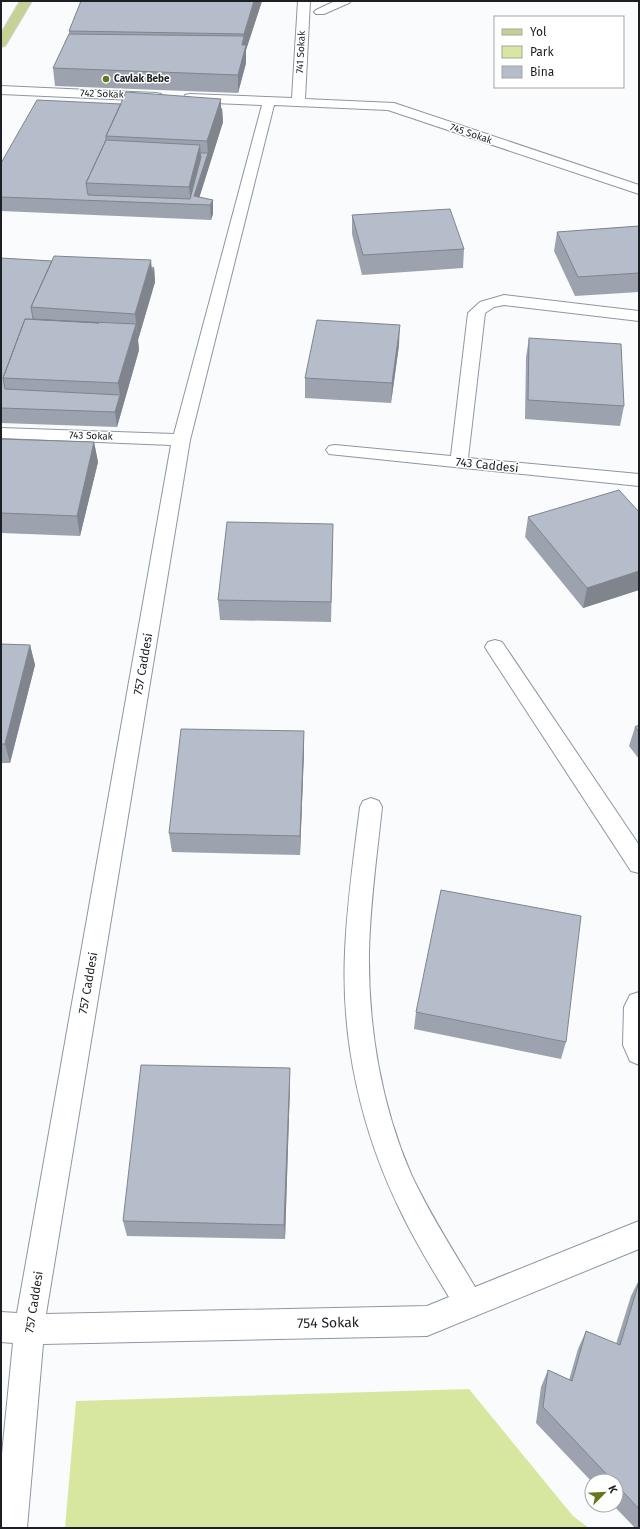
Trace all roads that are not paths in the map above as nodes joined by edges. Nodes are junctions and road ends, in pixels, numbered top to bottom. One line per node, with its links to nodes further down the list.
1 (26, 1): 5 (main road)
2 (304, 1): 8 (street, 741 Sokak)
3 (345, 1): 4 (street)
4 (320, 12)
5 (1, 43)
6 (1, 90): 7 (street, 742 Sokak)
7 (269, 101): 8 (street, 742 Sokak); 12 (street, 757 Caddesi)
8 (298, 103): 9 (street, 745 Sokak)
9 (639, 190)
10 (639, 316): 14 (street)
11 (1, 433): 12 (street, 743 Sokak)
12 (181, 440): 23 (street, 757 Caddesi)
13 (335, 450): 14 (street, 743 Caddesi)
14 (459, 462): 15 (street, 743 Caddesi)
15 (639, 480)
16 (495, 647): 18 (street)
17 (371, 807): 22 (street)
18 (639, 864)
19 (639, 1003): 20 (street)
20 (639, 1053)
21 (639, 1235): 22 (street, 754 Sokak)
22 (469, 1304): 23 (street, 754 Sokak)
23 (15, 1328): 24 (street, 757 Caddesi)
24 (11, 1528)

